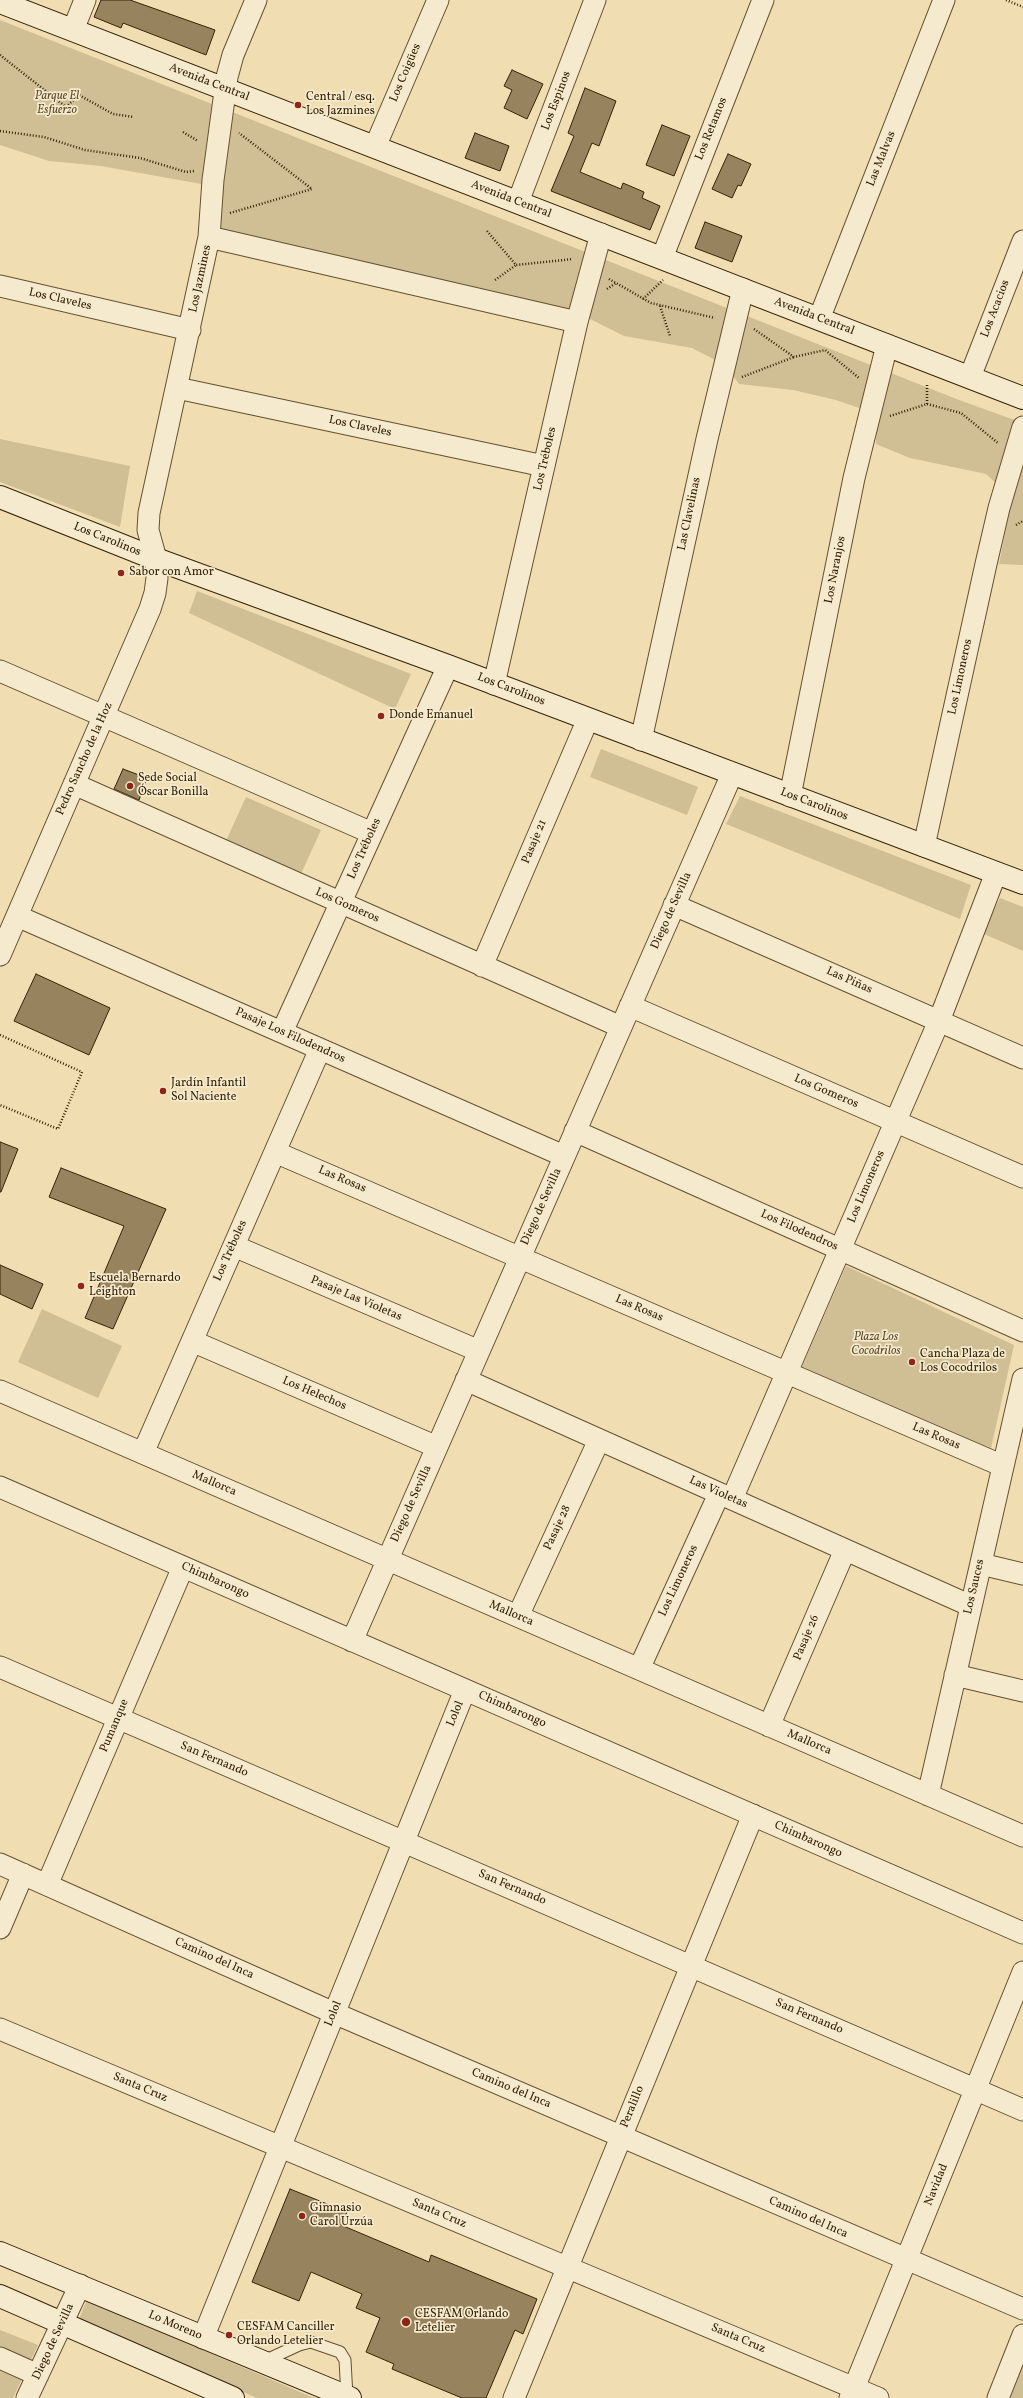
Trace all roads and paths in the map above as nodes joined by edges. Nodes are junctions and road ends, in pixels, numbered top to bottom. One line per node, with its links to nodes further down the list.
1 (85, 0): 10 (street)
2 (256, 0): 12 (street, Los Jazmines)
3 (438, 0): 16 (street, Los Coigües)
4 (595, 0): 18 (street, Los Espinos)
5 (763, 0): 23 (street, Los Retamos)
6 (944, 0): 30 (street, Las Malvas)
7 (1006, 0): 9 (path)
8 (0, 2): 10 (street, Avenida Central)
9 (1023, 7)
10 (73, 30): 12 (street, Avenida Central)
11 (0, 55): 13 (path)
12 (227, 90): 14 (street, Los Jazmines); 16 (street, Avenida Central)
13 (134, 117)
14 (221, 120): 17 (street, Los Jazmines); 19 (path)
15 (0, 131): 17 (path)
16 (375, 147): 18 (street, Avenida Central)
17 (214, 170): 19 (street, Los Jazmines)
18 (518, 202): 21 (street, Avenida Central)
19 (210, 228): 31 (street); 33 (street, Los Jazmines)
20 (487, 231): 25 (path)
21 (601, 234): 23 (street, Avenida Central); 24 (street, Los Tréboles)
22 (1023, 241): 37 (street, Los Acacios)
23 (662, 258): 28 (street, Avenida Central)
24 (593, 263): 25 (path); 29 (path); 31 (street, Los Tréboles)
25 (516, 265): 26 (path)
26 (495, 280)
27 (0, 286): 33 (street, Los Claveles)
28 (743, 289): 30 (street, Avenida Central); 32 (street, Las Clavelinas)
29 (660, 305): 32 (path); 34 (path)
30 (819, 319): 35 (street, Avenida Central)
31 (577, 322): 45 (street, Los Tréboles)
32 (735, 324): 36 (path); 38 (street, Las Clavelinas)
33 (190, 330): 39 (street, Los Jazmines)
34 (670, 336)
35 (887, 345): 37 (street, Avenida Central); 40 (street, Los Naranjos)
36 (794, 357): 38 (path); 40 (path)
37 (970, 377): 41 (street, Avenida Central)
38 (721, 380): 53 (street, Las Clavelinas)
39 (177, 388): 45 (street, Los Claveles); 47 (street, Los Jazmines)
40 (875, 391): 42 (street, Los Naranjos)
41 (1023, 398)
42 (867, 423): 44 (path); 56 (street, Los Naranjos)
43 (1023, 427): 44 (street)
44 (1014, 456): 58 (street, Los Limoneros)
45 (544, 466): 50 (street, Los Tréboles)
46 (0, 497): 47 (street, Los Carolinos)
47 (156, 559): 48 (street, Los Carolinos); 51 (street, Pedro Sancho de la Hoz)
48 (448, 666): 50 (street, Los Carolinos); 57 (street, Los Tréboles)
49 (0, 671): 51 (street)
50 (494, 684): 52 (street, Los Carolinos)
51 (104, 716): 55 (street, Pedro Sancho de la Hoz); 57 (street)
52 (588, 720): 53 (street, Los Carolinos); 65 (street, Pasaje 21)
53 (641, 740): 54 (street, Los Carolinos)
54 (732, 774): 56 (street, Los Carolinos); 62 (street, Diego de Sevilla)
55 (74, 784): 61 (street, Los Gomeros); 63 (street, Pedro Sancho de la Hoz)
56 (790, 796): 58 (street, Los Carolinos)
57 (372, 833): 61 (street, Los Tréboles)
58 (924, 846): 59 (street, Los Carolinos)
59 (996, 873): 60 (street, Los Carolinos); 67 (street, Los Limoneros)
60 (1023, 883)
61 (341, 903): 65 (street, Los Gomeros); 69 (street, Los Tréboles)
62 (674, 905): 66 (street, Diego de Sevilla); 67 (street, Las Piñas)
63 (17, 916): 64 (street, Pedro Sancho de la Hoz); 69 (street, Pasaje Los Filodendros)
64 (0, 953)
65 (482, 966): 68 (street, Los Gomeros)
66 (630, 1006): 68 (street, Diego de Sevilla); 74 (street, Los Gomeros)
67 (938, 1021): 72 (street, Las Piñas); 74 (street, Los Limoneros)
68 (621, 1027): 75 (street, Diego de Sevilla)
69 (282, 1032): 71 (street, Pasaje Los Filodendros)
70 (0, 1035): 73 (path)
71 (320, 1049): 76 (street, Los Tréboles); 77 (street, Pasaje Los Filodendros)
72 (1023, 1058)
73 (0, 1105)
74 (895, 1122): 78 (street, Los Gomeros); 80 (street, Los Limoneros)
75 (576, 1130): 77 (street, Diego de Sevilla); 80 (street, Los Filodendros)
76 (275, 1152): 79 (street, Los Tréboles); 81 (street, Las Rosas)
77 (564, 1156): 81 (street, Diego de Sevilla)
78 (1023, 1177)
79 (234, 1246): 83 (street, Los Tréboles); 84 (street, Pasaje Las Violetas)
80 (840, 1249): 82 (street, Los Filodendros); 85 (street, Los Limoneros)
81 (520, 1257): 84 (street, Diego de Sevilla); 85 (street, Las Rosas)
82 (1023, 1331)
83 (192, 1342): 90 (street, Los Helechos); 91 (street, Los Tréboles)
84 (479, 1351): 86 (street, Diego de Sevilla)
85 (787, 1373): 92 (street, Las Rosas); 94 (street, Los Limoneros)
86 (466, 1380): 89 (street, Las Violetas); 90 (street, Diego de Sevilla)
87 (1023, 1380): 92 (street, Los Sauces)
88 (0, 1391): 91 (street, Mallorca)
89 (599, 1440): 94 (street, Las Violetas); 101 (street, Pasaje 28)
90 (437, 1447): 96 (street, Diego de Sevilla)
91 (143, 1454): 96 (street, Mallorca)
92 (1011, 1456): 97 (street, Los Sauces)
93 (0, 1487): 98 (street, Chimbarongo)
94 (726, 1497): 95 (street, Las Violetas); 104 (street, Los Limoneros)
95 (844, 1550): 100 (street, Las Violetas); 109 (street, Pasaje 26)
96 (387, 1560): 101 (street, Mallorca); 102 (street, Diego de Sevilla)
97 (981, 1564): 99 (street); 100 (street, Los Sauces)
98 (182, 1567): 102 (street, Chimbarongo); 108 (street, Pumanque)
99 (1023, 1574)
100 (971, 1606): 105 (street, Los Sauces)
101 (518, 1616): 104 (street, Mallorca)
102 (352, 1641): 106 (street, Chimbarongo)
103 (0, 1667): 108 (street, San Fernando)
104 (639, 1669): 109 (street, Mallorca)
105 (955, 1675): 107 (street); 110 (street, Los Sauces)
106 (465, 1690): 111 (street, Chimbarongo); 113 (street, Lolol)
107 (1023, 1691)
108 (118, 1718): 113 (street, San Fernando); 116 (street, Pumanque)
109 (769, 1726): 110 (street, Mallorca)
110 (928, 1795): 112 (street, Mallorca)
111 (753, 1815): 118 (street, Chimbarongo); 119 (street, Peralillo)
112 (1023, 1836)
113 (404, 1842): 119 (street, San Fernando); 121 (street, Lolol)
114 (0, 1864): 115 (street, Camino del Inca)
115 (22, 1874): 116 (street, Camino del Inca); 117 (street)
116 (47, 1885): 121 (street, Camino del Inca)
117 (0, 1928)
118 (1023, 1933)
119 (691, 1966): 123 (street, San Fernando); 125 (street, Peralillo)
120 (1023, 1972): 123 (street, Navidad)
121 (334, 2013): 125 (street, Camino del Inca); 126 (street, Lolol)
122 (0, 2029): 126 (street, Santa Cruz)
123 (976, 2089): 124 (street, San Fernando); 128 (street, Navidad)
124 (1023, 2110)
125 (621, 2136): 128 (street, Camino del Inca); 129 (street, Peralillo)
126 (281, 2147): 129 (street, Santa Cruz); 135 (street, Lolol)
127 (0, 2253): 130 (street, Lo Moreno)
128 (907, 2261): 132 (street, Camino del Inca); 139 (street, Navidad)
129 (567, 2267): 139 (street, Santa Cruz); 143 (street, Peralillo)
130 (80, 2286): 133 (street, Diego de Sevilla); 135 (street, Lo Moreno)
131 (0, 2296): 133 (street)
132 (1023, 2309)
133 (62, 2324): 138 (street, Diego de Sevilla); 141 (street)
134 (1023, 2335): 145 (street)
135 (203, 2338): 137 (street, Lo Moreno)
136 (0, 2358): 138 (street)
137 (262, 2362): 142 (street, Lo Moreno); 142 (lane)
138 (38, 2375): 140 (street, Diego de Sevilla)
139 (852, 2393): 144 (street, Santa Cruz)
140 (27, 2398)
141 (233, 2398)
142 (348, 2398)
143 (514, 2398)
144 (878, 2398)
145 (998, 2398)

